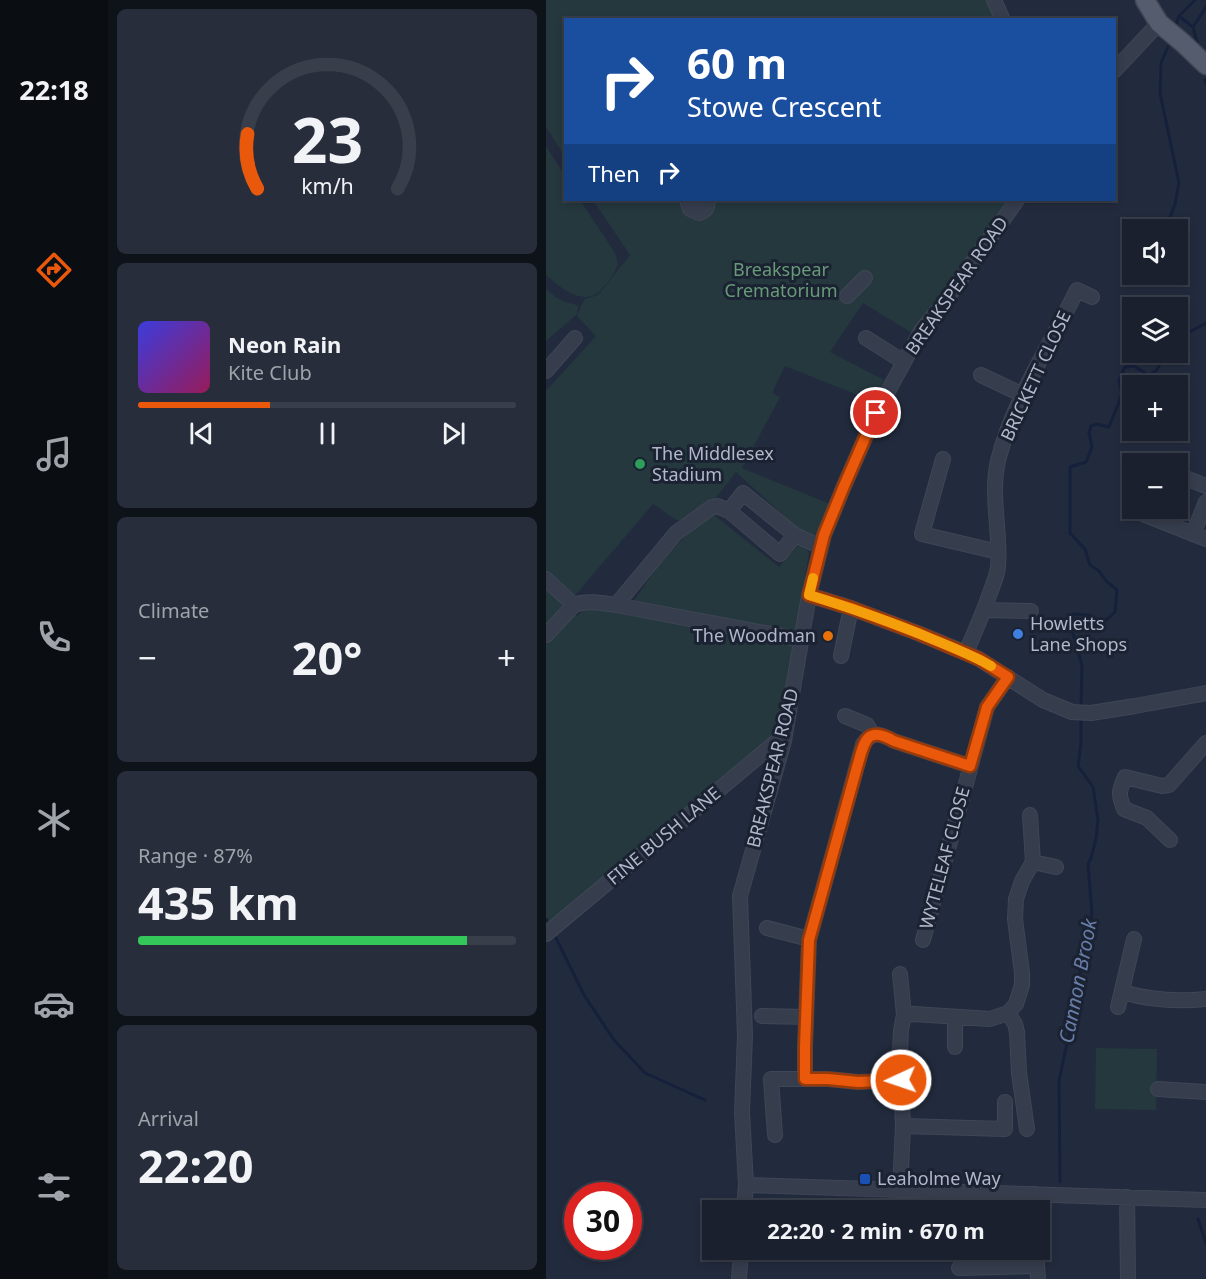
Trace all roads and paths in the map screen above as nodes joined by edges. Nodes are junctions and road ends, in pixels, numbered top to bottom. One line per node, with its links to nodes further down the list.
1 (994, 0): 3 (street)
2 (1145, 0): 4 (main road)
3 (1002, 18)
4 (1159, 23): 5 (main road); 6 (street)
5 (1206, 65)
6 (1116, 69)
7 (689, 201): 8 (street)
8 (708, 201)
9 (1016, 201): 15 (street, BREAKSPEAR ROAD)
10 (865, 278): 11 (street)
11 (847, 296)
12 (1092, 297): 18 (street, BRICKETT CLOSE)
13 (575, 338): 16 (street)
14 (866, 338): 15 (street)
15 (904, 362): 27 (street, BREAKSPEAR ROAD)
16 (546, 371)
17 (981, 375): 18 (street)
18 (1023, 395): 28 (street, BRICKETT CLOSE)
19 (943, 459): 28 (street)
20 (1188, 478): 21 (street)
21 (1206, 486)
22 (1206, 502): 26 (street)
23 (729, 511): 25 (street); 25 (street); 31 (street)
24 (1155, 519): 26 (street)
25 (795, 535): 27 (street)
26 (1199, 537)
27 (821, 548): 30 (street, BREAKSPEAR ROAD)
28 (998, 552): 34 (street, BRICKETT CLOSE)
29 (546, 579): 32 (street)
30 (809, 595): 33 (street); 37 (street, BREAKSPEAR ROAD)
31 (616, 604): 32 (street); 37 (street)
32 (574, 605): 36 (street)
33 (851, 608): 38 (street); 39 (street)
34 (984, 610): 35 (street); 38 (street, BRICKETT CLOSE)
35 (1031, 611)
36 (546, 635)
37 (802, 640): 44 (street, BREAKSPEAR ROAD)
38 (966, 653): 40 (street)
39 (841, 656)
40 (1008, 677): 41 (street); 46 (street, WYTELEAF CLOSE)
41 (1206, 693)
42 (845, 716): 43 (street)
43 (873, 735): 46 (street); 53 (street)
44 (784, 741): 52 (street, FINE BUSH LANE); 74 (street, BREAKSPEAR ROAD)
45 (1206, 743): 48 (street)
46 (970, 766): 55 (street, WYTELEAF CLOSE)
47 (1030, 815): 49 (street)
48 (1170, 840)
49 (1032, 862): 50 (street); 60 (street)
50 (1056, 867)
51 (767, 928): 53 (street)
52 (546, 934)
53 (809, 939): 63 (street)
54 (1134, 939): 57 (street)
55 (923, 940)
56 (900, 974): 61 (street)
57 (1122, 992): 58 (street); 59 (street)
58 (1206, 999)
59 (1118, 1007)
60 (1008, 1013): 64 (street); 72 (street)
61 (904, 1015): 64 (street); 67 (street)
62 (762, 1016): 63 (street)
63 (806, 1017): 66 (street)
64 (955, 1018): 65 (street)
65 (955, 1047)
66 (805, 1079): 67 (street); 73 (street)
67 (901, 1080): 71 (street)
68 (1158, 1089): 69 (street)
69 (1206, 1092)
70 (1005, 1102): 71 (street)
71 (903, 1126): 75 (street)
72 (1027, 1129)
73 (775, 1135)
74 (746, 1185): 75 (street); 78 (street, BREAKSPEAR ROAD)
75 (900, 1190): 76 (street)
76 (1035, 1194): 77 (street); 79 (street)
77 (1127, 1197): 80 (street); 85 (street)
78 (745, 1200)
79 (1035, 1200)
80 (1206, 1200)
81 (740, 1260): 84 (street)
82 (959, 1268): 83 (street)
83 (1037, 1272)
84 (739, 1279)
85 (1128, 1279)

